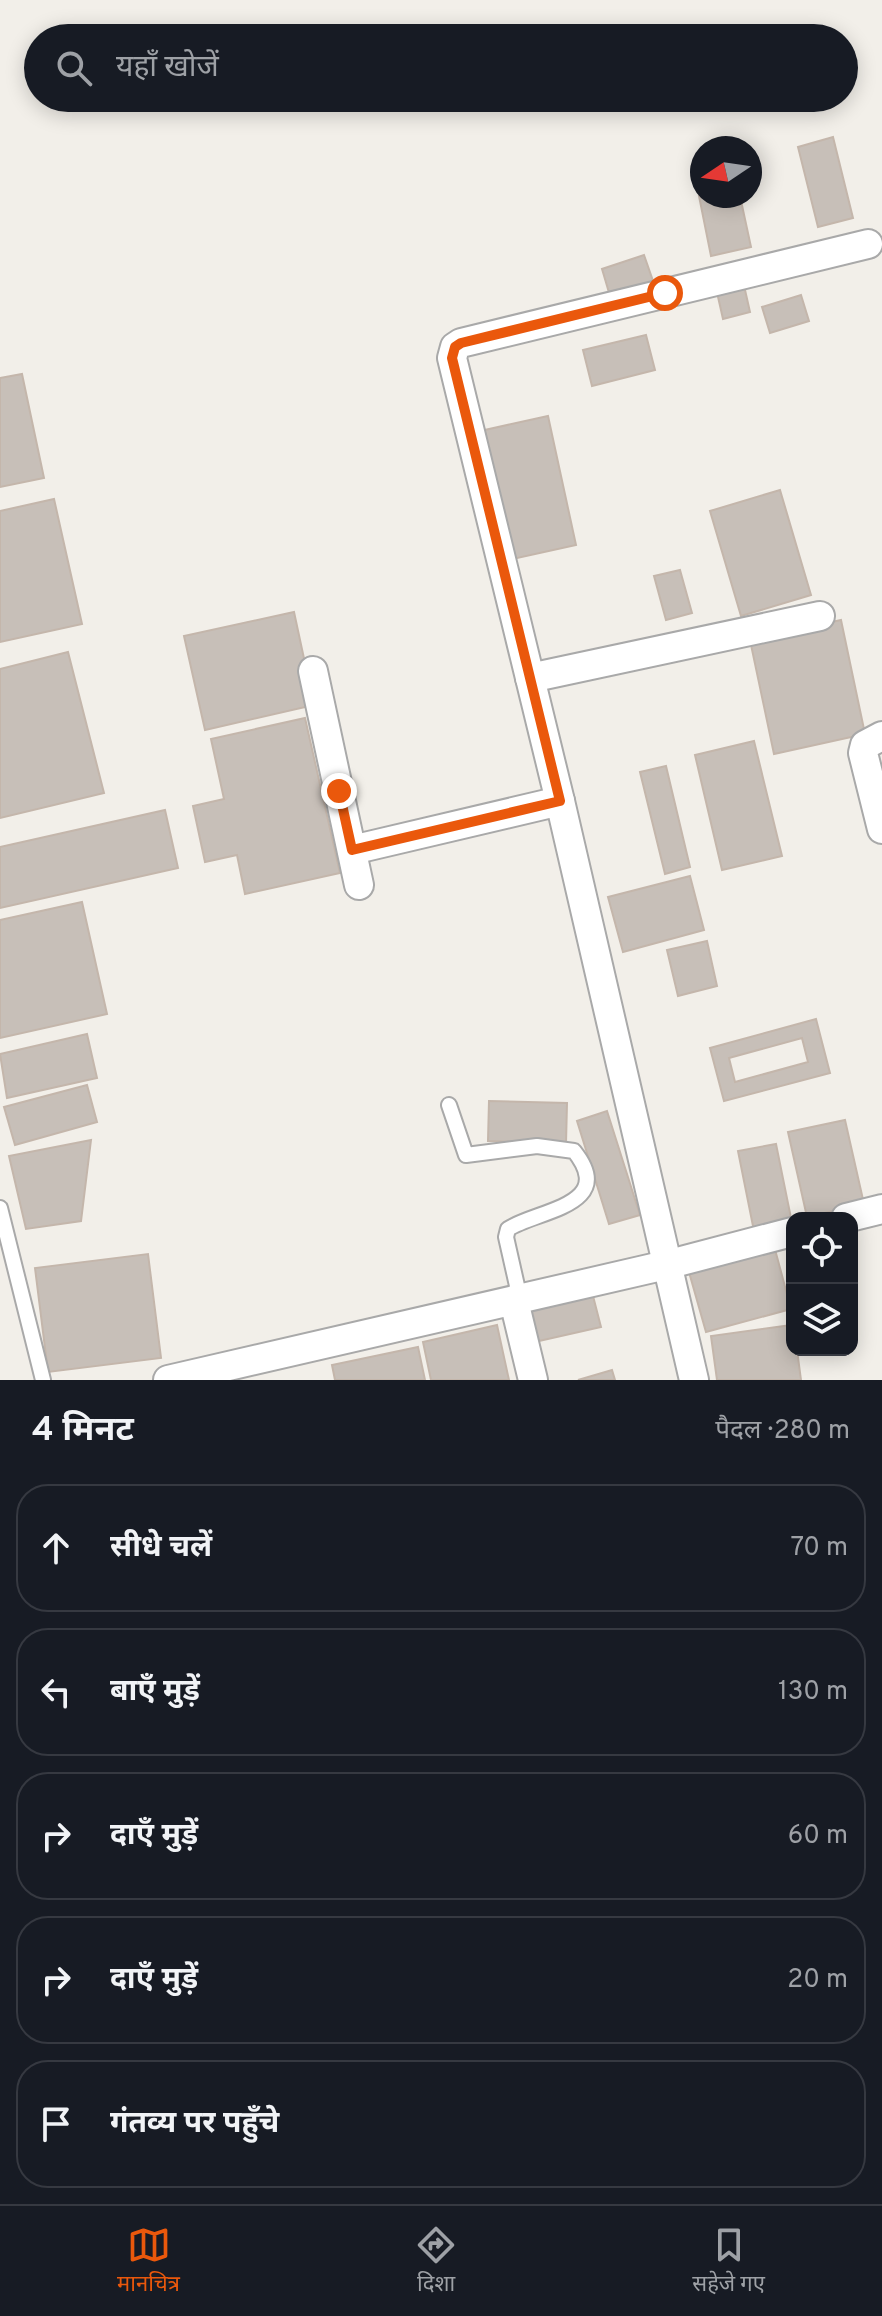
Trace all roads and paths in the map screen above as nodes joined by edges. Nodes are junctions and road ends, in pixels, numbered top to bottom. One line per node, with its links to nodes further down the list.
1 (868, 244): 4 (street)
2 (820, 616): 4 (street)
3 (313, 671): 8 (street)
4 (530, 678): 6 (street)
5 (882, 736): 7 (street)
6 (560, 801): 8 (street); 15 (street)
7 (882, 829)
8 (352, 850): 9 (street)
9 (359, 885)
10 (449, 1105): 16 (lane)
11 (0, 1208): 18 (lane)
12 (882, 1209): 13 (street)
13 (858, 1215)
14 (786, 1234): 15 (street)
15 (666, 1265): 16 (street); 21 (street)
16 (517, 1300): 17 (street); 20 (street)
17 (238, 1373): 19 (street)
18 (43, 1380)
19 (168, 1380)
20 (533, 1380)
21 (694, 1380)

